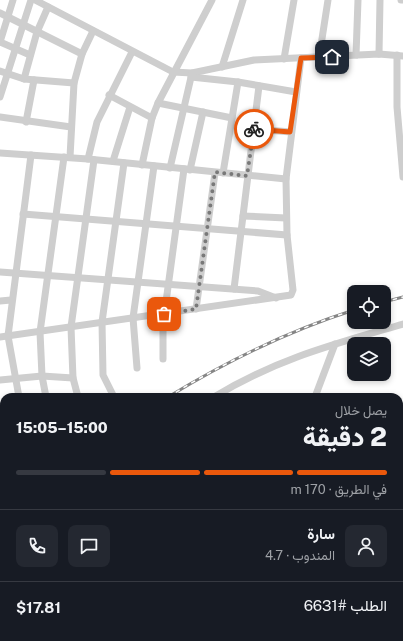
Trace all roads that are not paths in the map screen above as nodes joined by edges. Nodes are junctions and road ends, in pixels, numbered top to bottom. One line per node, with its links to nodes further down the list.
1 (13, 0): 12 (street)
2 (31, 0): 13 (street)
3 (35, 0): 10 (street)
4 (212, 0): 29 (street)
5 (243, 0): 27 (street)
6 (294, 0): 26 (street)
7 (328, 0): 25 (street)
8 (358, 0): 21 (street)
9 (380, 0): 20 (street)
10 (48, 7): 14 (street); 15 (street)
11 (0, 13): 12 (street)
12 (8, 17): 13 (street); 16 (street)
13 (23, 25): 15 (street); 17 (street)
14 (93, 31): 18 (street); 19 (street)
15 (37, 32): 19 (street); 23 (street)
16 (0, 42): 17 (street)
17 (15, 49): 23 (street); 28 (street)
18 (132, 52): 29 (street); 37 (street)
19 (82, 54): 34 (street)
20 (379, 54): 21 (street); 22 (street)
21 (356, 55): 25 (street)
22 (400, 55): 63 (street)
23 (30, 56): 31 (street)
24 (301, 58): 25 (street); 26 (street); 36 (street)
25 (319, 58)
26 (284, 59): 27 (street)
27 (222, 67): 30 (street)
28 (3, 72): 31 (street); 38 (street)
29 (173, 72): 30 (street); 39 (street)
30 (192, 75): 33 (street); 41 (street)
31 (24, 79): 32 (street)
32 (34, 80): 34 (street); 46 (street)
33 (238, 82): 35 (street); 45 (street)
34 (74, 83): 47 (street)
35 (259, 86): 36 (street); 48 (street)
36 (296, 92): 49 (street)
37 (109, 95): 40 (street); 53 (street)
38 (0, 97)
39 (158, 103): 41 (street); 44 (street)
40 (130, 107): 44 (street); 54 (street)
41 (183, 108): 42 (street); 58 (street)
42 (203, 112): 45 (street); 59 (street)
43 (0, 117): 46 (street)
44 (152, 118): 56 (street)
45 (232, 118): 61 (street)
46 (26, 122): 47 (street)
47 (71, 127): 52 (street)
48 (253, 129): 49 (street); 62 (street)
49 (290, 132): 64 (street)
50 (0, 153): 51 (street)
51 (31, 155): 52 (street); 65 (street)
52 (67, 157): 53 (street); 67 (street)
53 (91, 159): 54 (street); 69 (street)
54 (113, 162): 55 (street)
55 (124, 162): 56 (street); 70 (street)
56 (142, 165): 57 (street)
57 (154, 166): 58 (street); 71 (street)
58 (170, 168): 59 (street)
59 (187, 170): 60 (street); 72 (street)
60 (215, 172): 61 (street); 73 (street)
61 (223, 173): 62 (street)
62 (247, 176): 64 (street); 66 (street)
63 (403, 177)
64 (286, 179): 68 (street)
65 (23, 214): 67 (street); 77 (street)
66 (243, 216): 68 (street); 74 (street)
67 (55, 217): 69 (street); 78 (street)
68 (286, 218): 75 (street)
69 (86, 219): 70 (street); 79 (street)
70 (116, 222): 71 (street); 80 (street)
71 (146, 224): 72 (street); 81 (street)
72 (176, 227): 73 (street); 82 (street)
73 (207, 229): 74 (street); 83 (street)
74 (242, 232): 75 (street); 84 (street)
75 (287, 235): 85 (street)
76 (0, 272): 77 (street)
77 (15, 273): 78 (street); 86 (street)
78 (47, 276): 79 (street); 94 (street)
79 (78, 278): 80 (street); 93 (street)
80 (108, 281): 81 (street); 91 (street)
81 (138, 283): 82 (street); 90 (street)
82 (168, 285): 83 (street); 89 (street)
83 (199, 286): 84 (street); 88 (street)
84 (234, 289): 85 (street)
85 (276, 298): 88 (street)
86 (11, 300): 87 (street); 95 (street)
87 (0, 301)
88 (196, 309): 89 (street)
89 (164, 314): 90 (street); 97 (street)
90 (133, 318): 91 (street); 98 (street)
91 (102, 322): 93 (street); 106 (street)
92 (403, 324): 96 (street)
93 (71, 327): 94 (street); 101 (street)
94 (40, 332): 95 (street); 99 (street)
95 (4, 336): 100 (street)
96 (335, 344): 107 (street); 108 (street)
97 (162, 359)
98 (137, 368)
99 (42, 376): 100 (street); 101 (street); 104 (street)
100 (15, 378): 102 (street); 103 (street)
101 (73, 378): 105 (street)
102 (0, 380)
103 (18, 393)
104 (45, 393)
105 (77, 393)
106 (111, 393)
107 (221, 393)
108 (317, 393)

